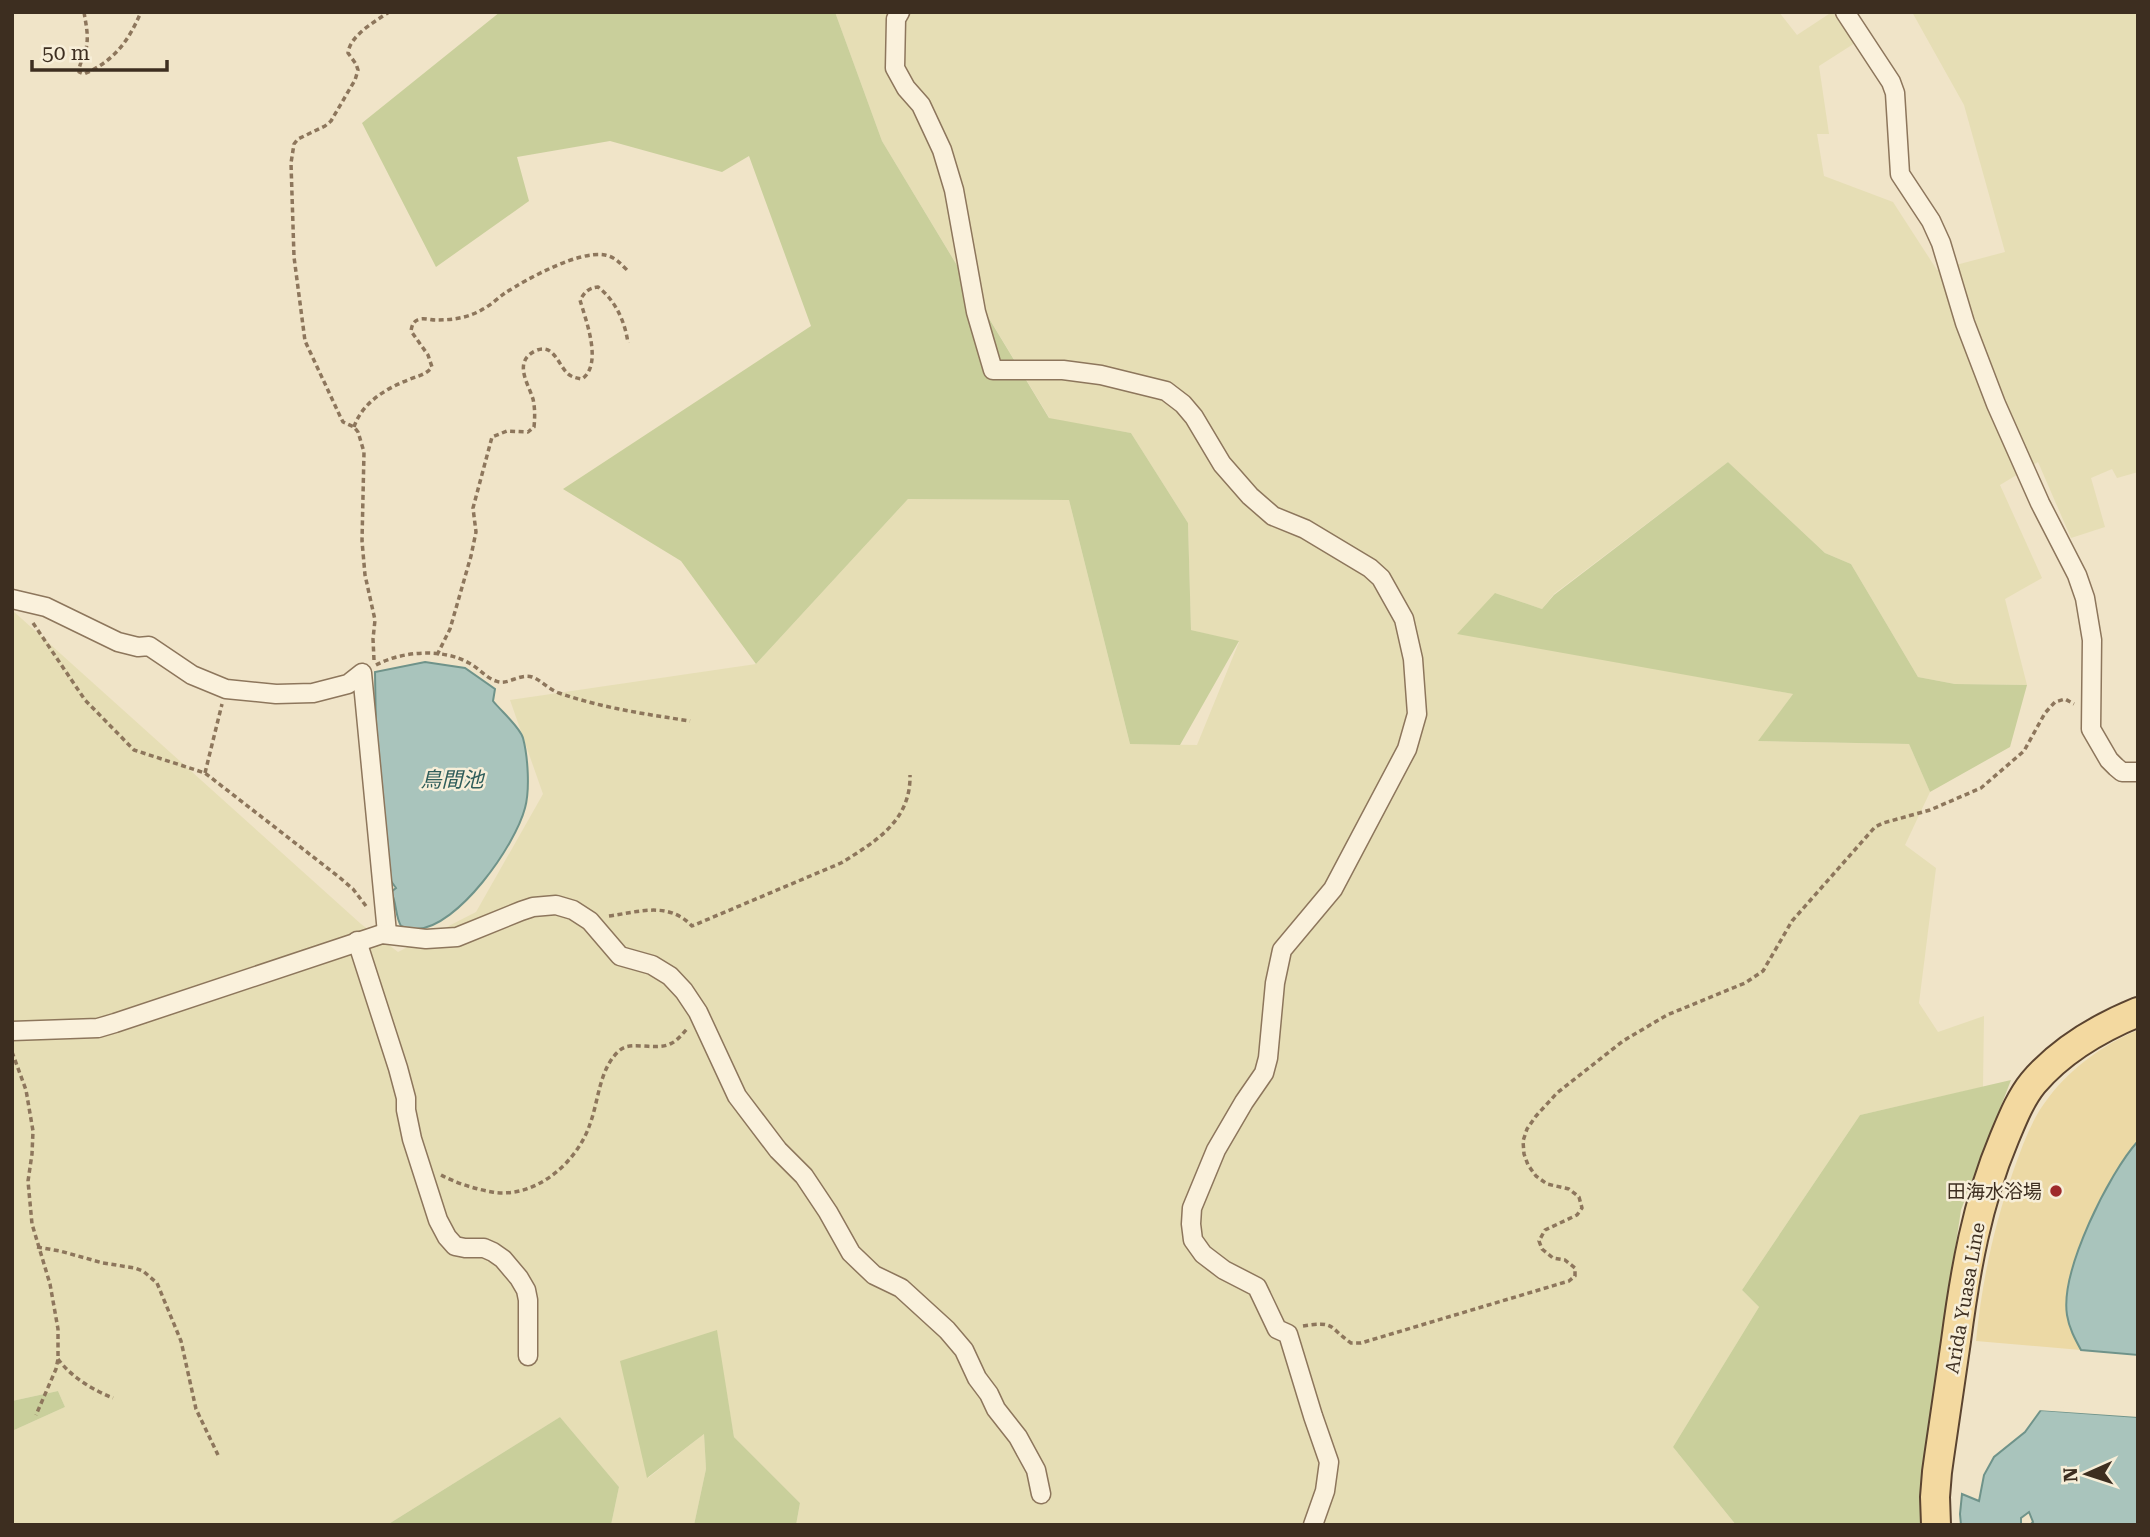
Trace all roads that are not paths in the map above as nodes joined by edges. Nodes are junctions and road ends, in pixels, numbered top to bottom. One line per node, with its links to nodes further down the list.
1 (900, 12): 11 (street)
2 (1845, 12): 4 (street)
3 (13, 600): 5 (street)
4 (2138, 772)
5 (385, 934): 6 (street); 10 (street)
6 (356, 942): 8 (street); 9 (street)
7 (2138, 1012): 12 (main road, Arida Yuasa Line)
8 (12, 1031)
9 (528, 1356)
10 (1041, 1493)
11 (1313, 1525)
12 (1936, 1525)

